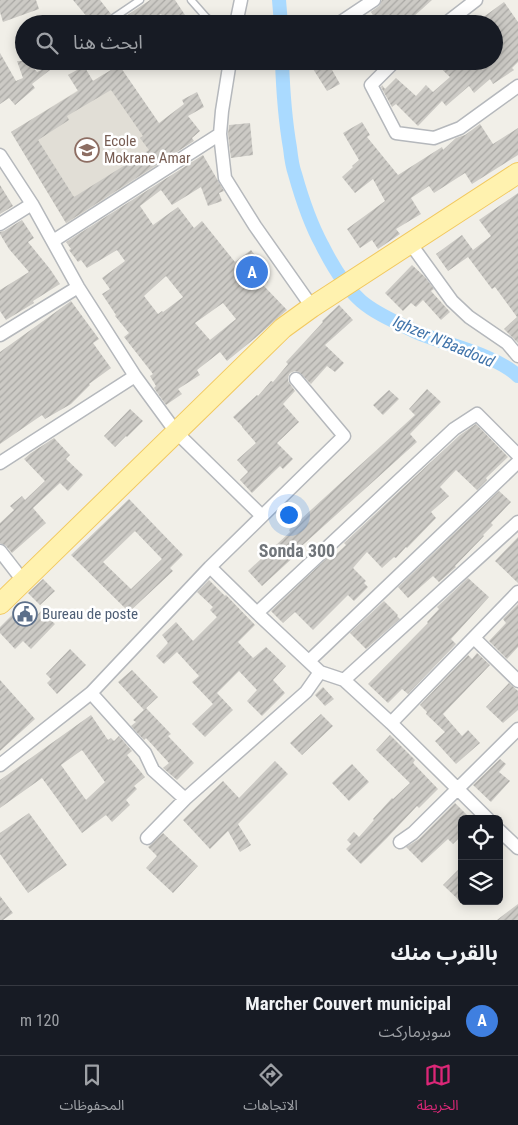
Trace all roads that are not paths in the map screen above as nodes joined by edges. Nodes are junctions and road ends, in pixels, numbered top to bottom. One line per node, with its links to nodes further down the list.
1 (140, 0): 6 (lane)
2 (192, 0): 7 (lane)
3 (241, 0): 8 (street)
4 (374, 0): 9 (street)
5 (476, 0): 10 (street)
6 (118, 15)
7 (204, 15)
8 (238, 15)
9 (352, 15)
10 (457, 15)
11 (229, 70): 14 (street)
12 (387, 70): 13 (street)
13 (518, 86)
14 (220, 134): 19 (street); 22 (street)
15 (0, 155): 17 (street)
16 (518, 173): 20 (main road)
17 (32, 204): 18 (street); 19 (street)
18 (0, 224)
19 (53, 241): 21 (street)
20 (410, 243): 22 (main road); 24 (street)
21 (78, 287): 23 (street); 25 (street)
22 (317, 304): 27 (main road)
23 (0, 335)
24 (518, 356)
25 (135, 376): 27 (street); 30 (street)
26 (296, 378): 31 (street)
27 (176, 432): 31 (street); 35 (main road)
28 (518, 456): 38 (street)
29 (518, 462): 40 (street)
30 (0, 463)
31 (262, 516): 34 (street)
32 (518, 522): 42 (street)
33 (0, 551): 35 (street)
34 (210, 567): 38 (street); 44 (street)
35 (24, 582): 37 (main road)
36 (518, 592): 39 (street)
37 (0, 604)
38 (257, 613): 40 (street)
39 (474, 638): 43 (street); 45 (street)
40 (309, 661): 41 (street)
41 (320, 672): 42 (street); 49 (street)
42 (344, 680): 45 (street)
43 (518, 680)
44 (92, 693): 47 (street); 49 (street)
45 (390, 723): 48 (street)
46 (518, 729): 48 (street)
47 (0, 765)
48 (458, 789): 50 (street); 53 (street)
49 (185, 798): 52 (street)
50 (484, 815)
51 (503, 834): 54 (street)
52 (147, 838)
53 (400, 842)
54 (518, 848)

